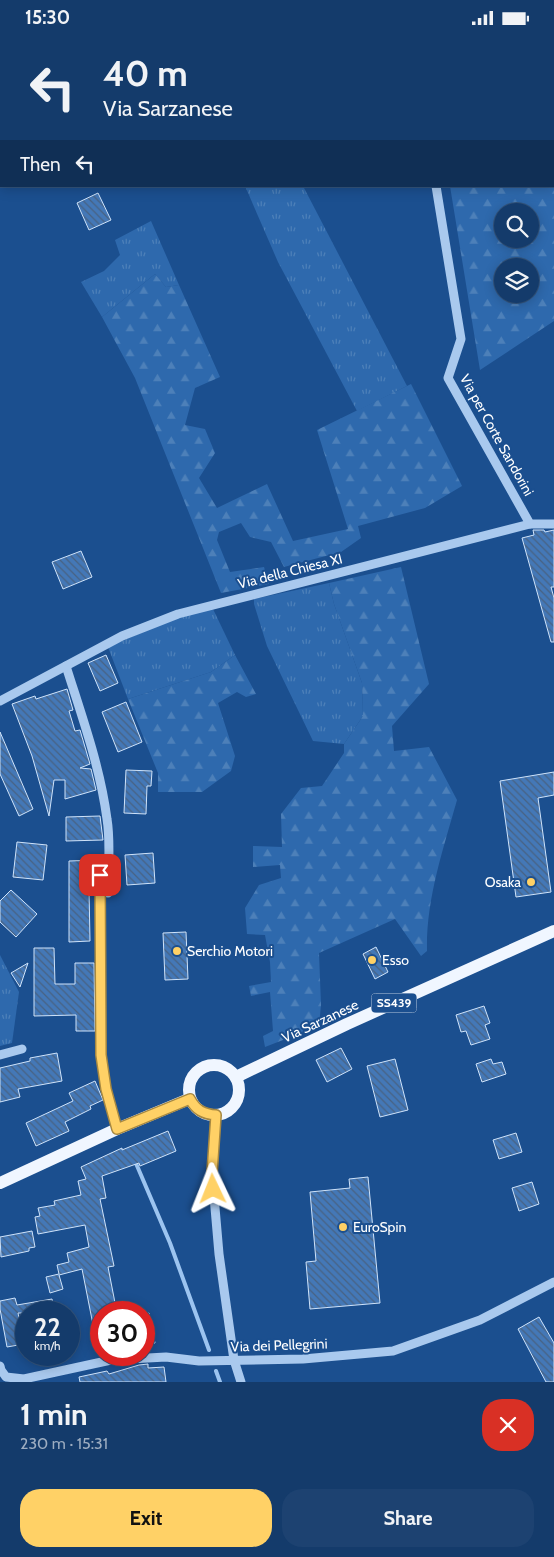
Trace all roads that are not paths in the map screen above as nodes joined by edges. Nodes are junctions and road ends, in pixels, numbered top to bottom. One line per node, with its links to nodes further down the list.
1 (436, 187): 2 (street, Via per Corte Sandorini)
2 (530, 524): 3 (street); 4 (street, Via della Chiesa XI)
3 (554, 524)
4 (66, 666): 5 (street, Via della Chiesa XI); 7 (street)
5 (0, 701)
6 (100, 875): 14 (street)
7 (108, 893)
8 (554, 931): 11 (main road, Via Sarzanese / SS439)
9 (22, 1049): 10 (street)
10 (0, 1055)
11 (236, 1077): 12 (main road); 13 (main road)
12 (190, 1099): 13 (main road); 14 (main road)
13 (216, 1115): 17 (street)
14 (117, 1129): 15 (main road)
15 (0, 1183)
16 (554, 1283): 17 (street, Via dei Pellegrini)
17 (234, 1360): 18 (street, Via dei Pellegrini); 19 (street)
18 (0, 1366)
19 (241, 1382)

